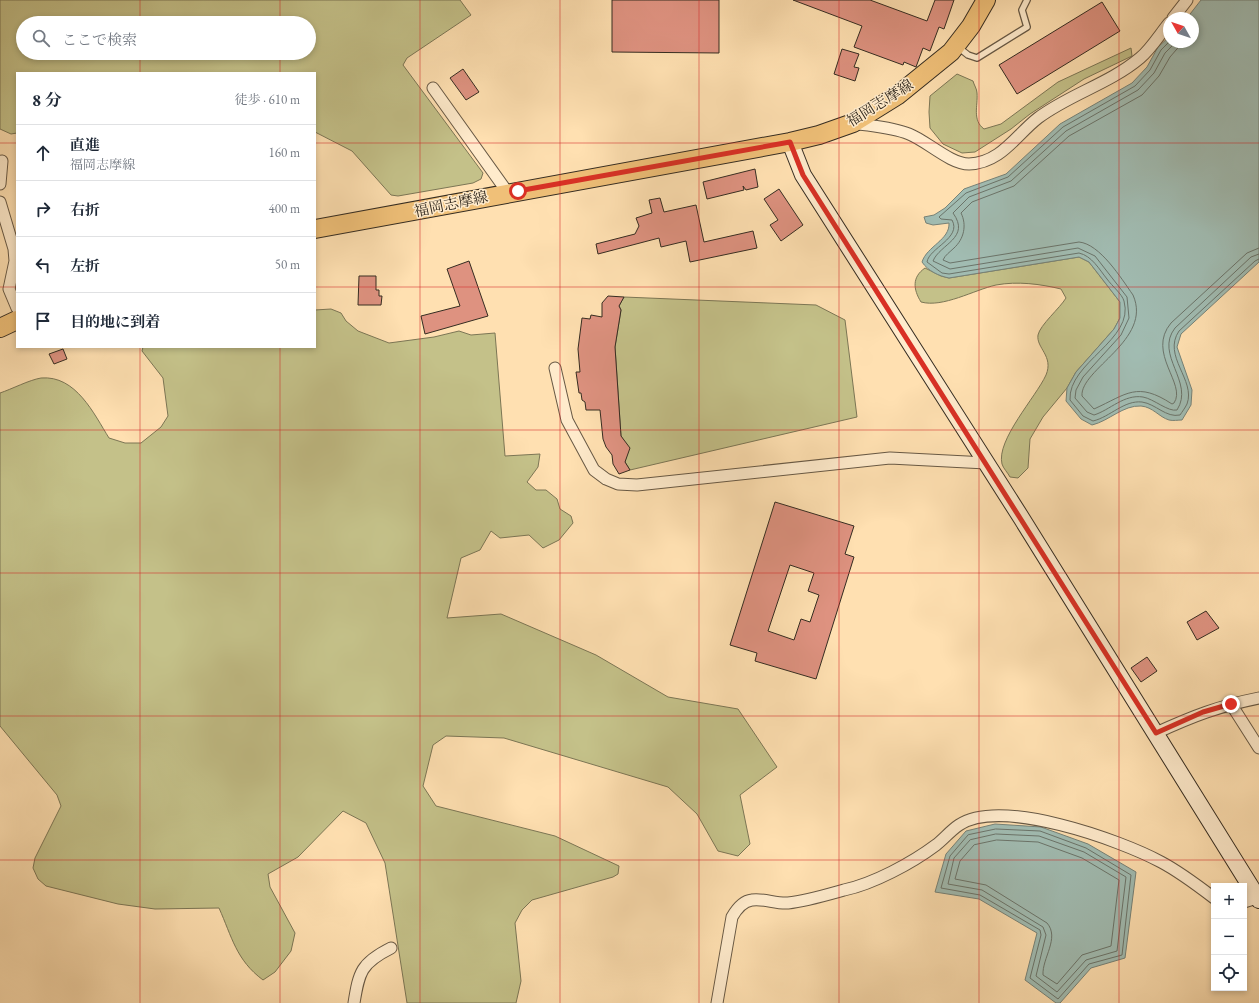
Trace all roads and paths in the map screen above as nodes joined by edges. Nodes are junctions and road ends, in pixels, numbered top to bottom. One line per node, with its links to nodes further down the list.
1 (986, 0): 6 (main road, 福岡志摩線)
2 (1027, 0): 6 (lane)
3 (1187, 0): 4 (street)
4 (1178, 12)
5 (1163, 31): 8 (street)
6 (956, 45): 8 (main road, 福岡志摩線)
7 (433, 88): 12 (street)
8 (853, 123): 9 (main road, 福岡志摩線)
9 (790, 142): 12 (main road, 福岡志摩線); 19 (street)
10 (2, 161): 11 (street)
11 (0, 184)
12 (508, 193): 14 (main road, 福岡志摩線)
13 (0, 202): 15 (street)
14 (316, 229)
15 (16, 306)
16 (16, 320): 17 (main road)
17 (0, 328)
18 (555, 368): 19 (street)
19 (986, 463): 22 (street)
20 (1259, 698): 21 (street)
21 (1231, 704): 22 (street); 23 (street)
22 (1156, 733): 25 (street)
23 (1259, 748)
24 (1211, 896): 28 (street)
25 (1253, 900)
26 (391, 948): 27 (street)
27 (354, 1003)
28 (717, 1003)

